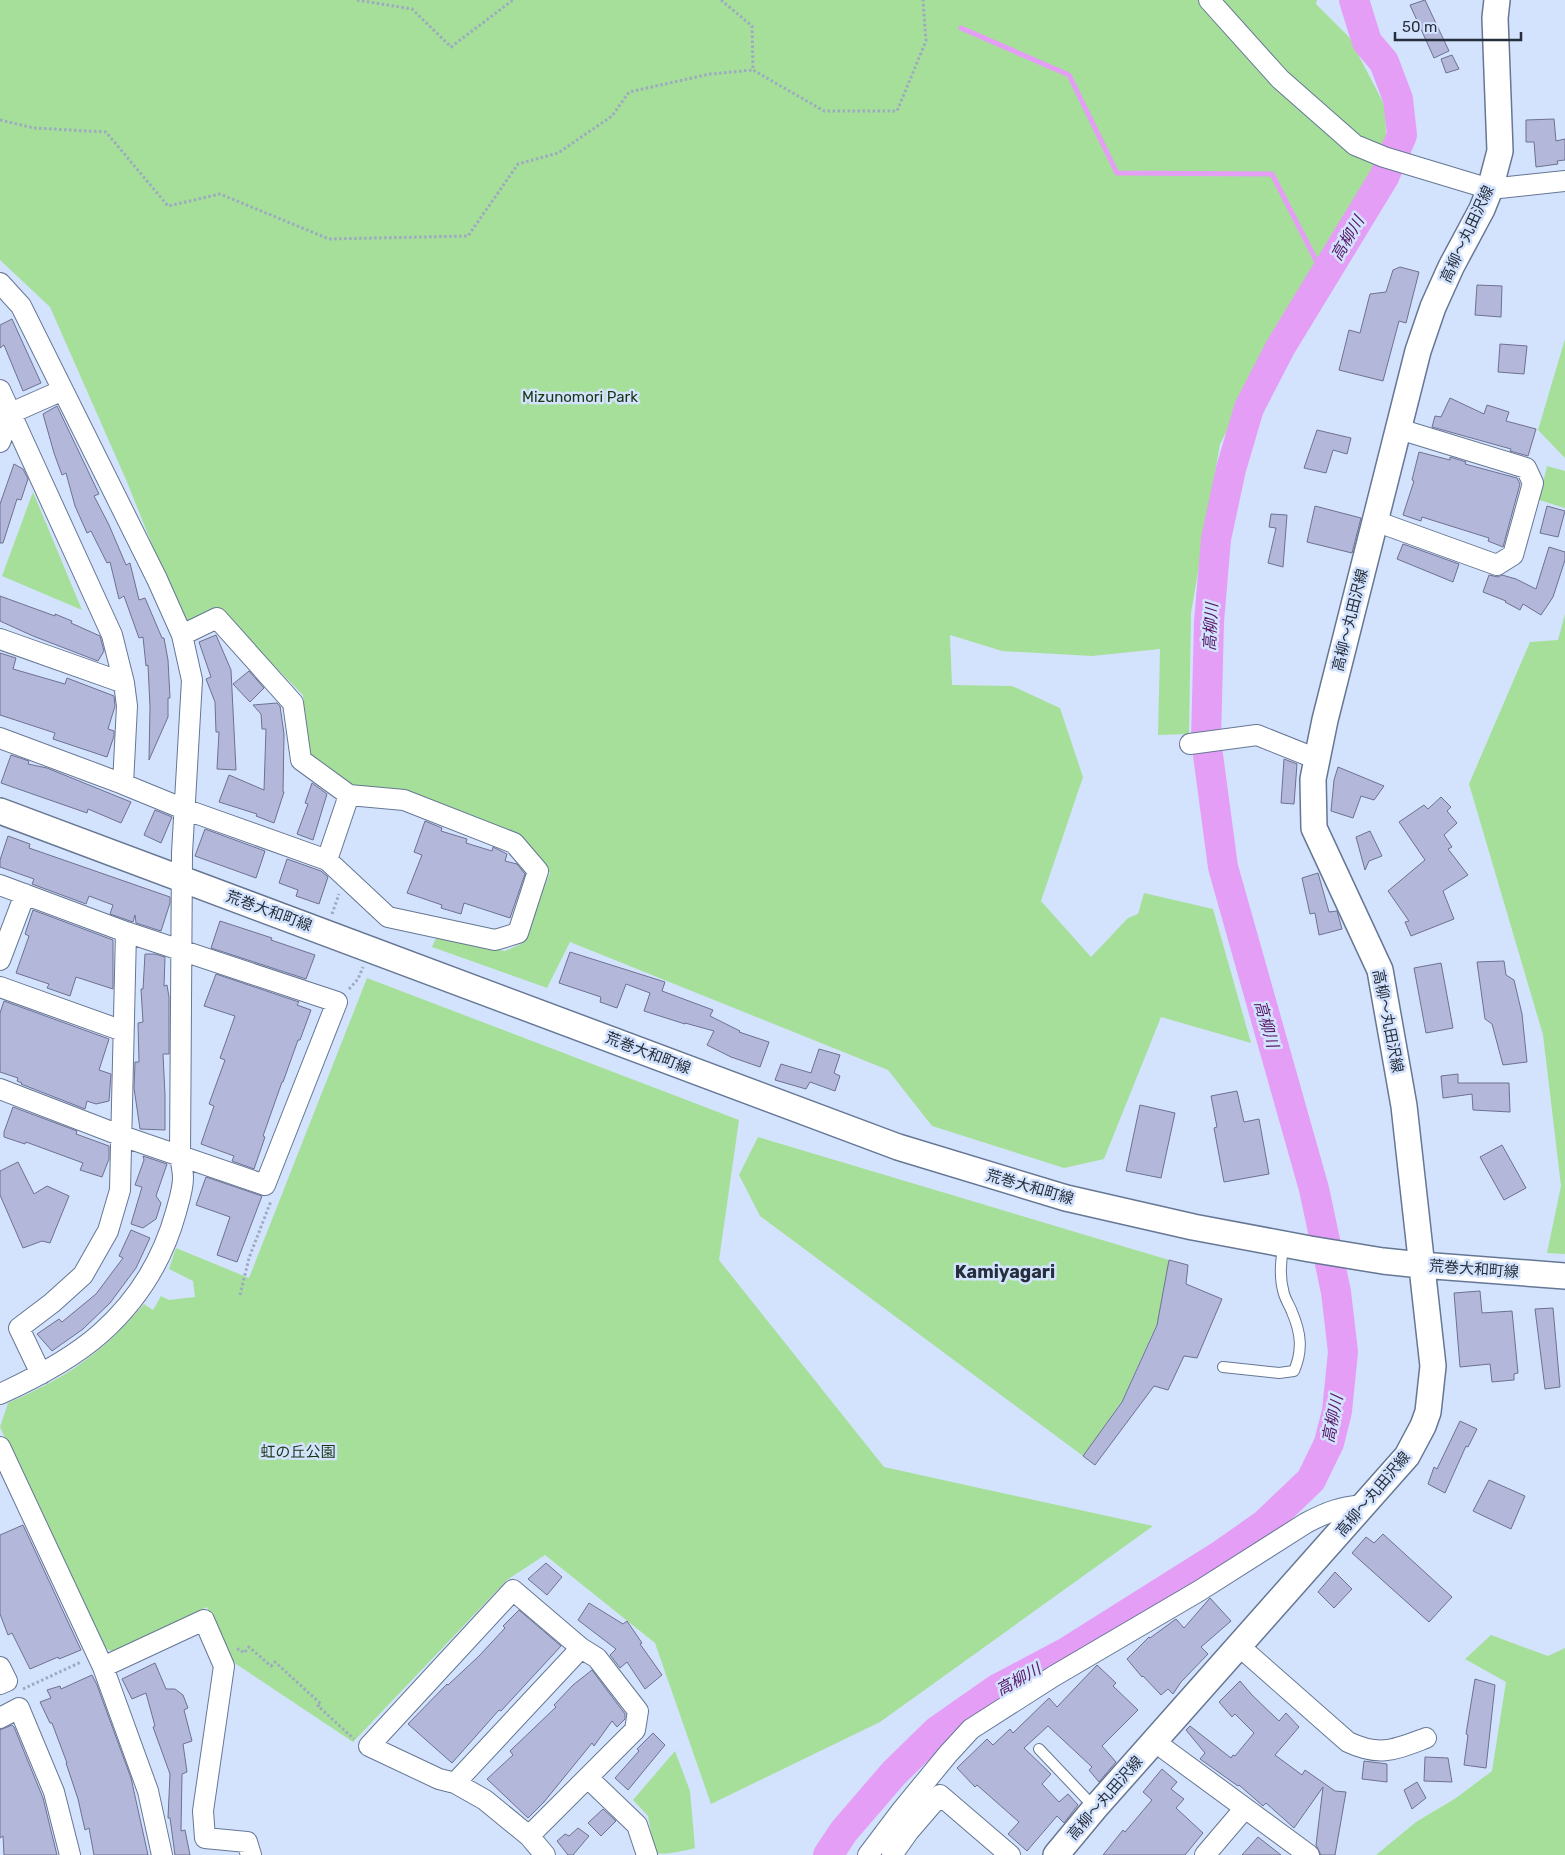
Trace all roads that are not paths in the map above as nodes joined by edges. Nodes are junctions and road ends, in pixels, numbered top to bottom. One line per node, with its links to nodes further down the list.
1 (1208, 0): 4 (street)
2 (1497, 0): 4 (street, 高柳～丸田沢線)
3 (1565, 181): 4 (street)
4 (1490, 188): 9 (street, 高柳～丸田沢線)
5 (0, 283): 7 (street)
6 (0, 390): 8 (street)
7 (63, 390): 8 (street); 12 (street)
8 (12, 413): 10 (street); 14 (street)
9 (1399, 429): 11 (street, 高柳～丸田沢線); 11 (street)
10 (0, 442)
11 (1375, 521): 17 (street, 高柳～丸田沢線)
12 (182, 635): 19 (street); 20 (street)
13 (0, 639): 14 (street)
14 (124, 682): 18 (street)
15 (0, 738): 18 (street)
16 (1190, 744): 17 (street)
17 (1317, 759): 35 (street, 高柳～丸田沢線)
18 (123, 784): 20 (street)
19 (349, 795): 22 (street); 22 (street)
20 (184, 809): 22 (street); 23 (street)
21 (0, 811): 23 (street, 荒巻大和町線)
22 (327, 860)
23 (182, 878): 27 (street); 34 (street, 荒巻大和町線)
24 (0, 885): 25 (street)
25 (25, 894): 26 (street); 28 (street)
26 (126, 932): 27 (street); 30 (street)
27 (182, 952): 33 (street); 33 (street)
28 (0, 960)
29 (0, 987): 30 (street)
30 (124, 1031): 32 (street)
31 (0, 1089): 32 (street)
32 (122, 1136): 33 (street); 38 (street)
33 (180, 1155): 38 (street)
34 (1284, 1244): 35 (street, 荒巻大和町線); 37 (lane)
35 (1421, 1265): 36 (street, 荒巻大和町線); 41 (street, 高柳～丸田沢線)
36 (1565, 1276)
37 (1223, 1368)
38 (41, 1374): 39 (street)
39 (0, 1394)
40 (1, 1452): 44 (street)
41 (1364, 1505): 42 (street, 高柳～丸田沢線); 61 (street)
42 (1239, 1646): 48 (street); 49 (street, 高柳～丸田沢線)
43 (581, 1648): 51 (street); 52 (street); 52 (street)
44 (100, 1661): 57 (street); 58 (street)
45 (0, 1667): 46 (street)
46 (9, 1688)
47 (0, 1718): 56 (street)
48 (1426, 1738)
49 (1154, 1742): 53 (street, 高柳～丸田沢線); 54 (street)
50 (1039, 1749): 53 (lane)
51 (588, 1778): 55 (street); 60 (street)
52 (455, 1783): 55 (street)
53 (1095, 1808): 64 (street, 高柳～丸田沢線)
54 (1245, 1808): 65 (street); 66 (street)
55 (530, 1836): 59 (street)
56 (70, 1855)
57 (162, 1855)
58 (251, 1855)
59 (545, 1855)
60 (646, 1855)
61 (868, 1855)
62 (892, 1855): 63 (street)
63 (1010, 1855)
64 (1056, 1855)
65 (1205, 1855)
66 (1309, 1855)

